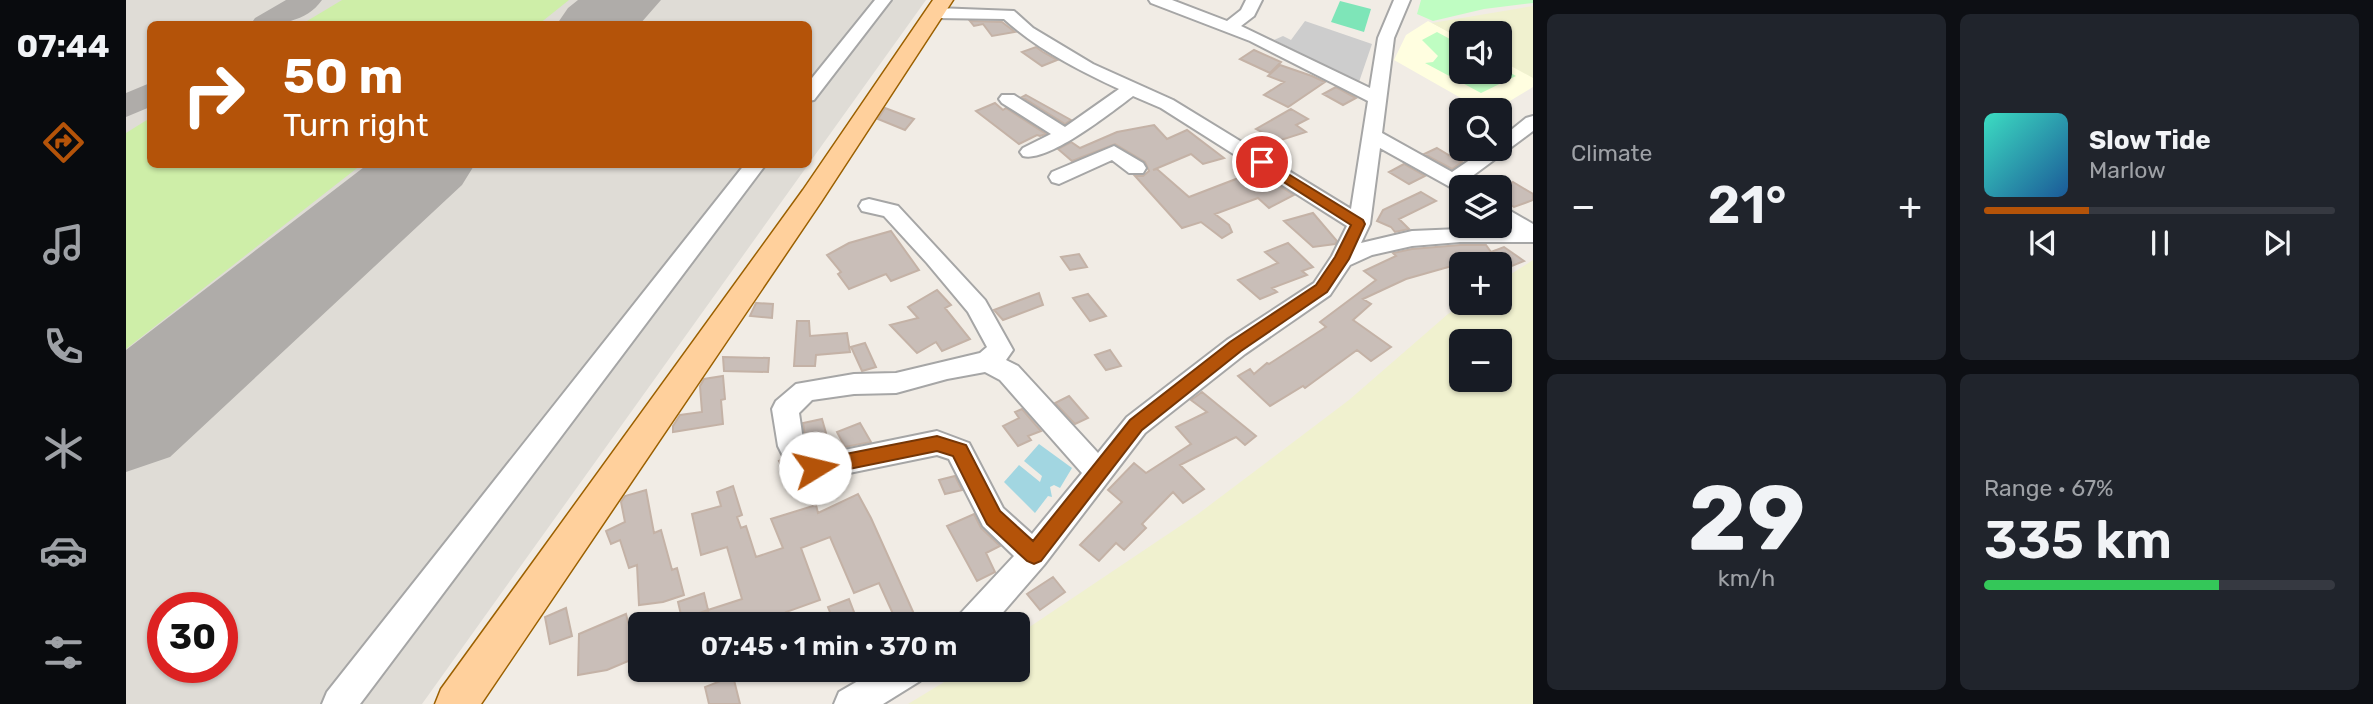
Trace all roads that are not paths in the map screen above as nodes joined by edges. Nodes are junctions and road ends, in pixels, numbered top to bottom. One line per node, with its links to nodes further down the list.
1 (883, 0): 8 (street)
2 (1157, 0): 6 (street)
3 (1254, 0): 6 (street)
4 (1402, 0): 10 (street)
5 (940, 6): 7 (street); 34 (main road)
6 (1230, 26): 10 (street)
7 (1132, 88): 12 (street); 25 (street)
8 (812, 91)
9 (1008, 99): 12 (street)
10 (1378, 99): 13 (street)
11 (1533, 122): 14 (street)
12 (1072, 130): 15 (street); 16 (street)
13 (1372, 135): 22 (street); 25 (street)
14 (1512, 138)
15 (1030, 152)
16 (1114, 152): 19 (street); 21 (street)
17 (1484, 161): 20 (street)
18 (753, 168): 33 (street)
19 (1136, 168)
20 (1468, 175)
21 (1059, 177)
22 (1449, 179)
23 (869, 206): 28 (street)
24 (1512, 220): 26 (street)
25 (1359, 224): 27 (street)
26 (1533, 235): 27 (street)
27 (1342, 259): 29 (street)
28 (987, 362): 29 (street); 30 (street)
29 (1100, 474): 30 (street)
30 (1034, 555): 31 (street)
31 (983, 612)
32 (889, 682): 35 (street)
33 (339, 704)
34 (456, 704)
35 (851, 704)

